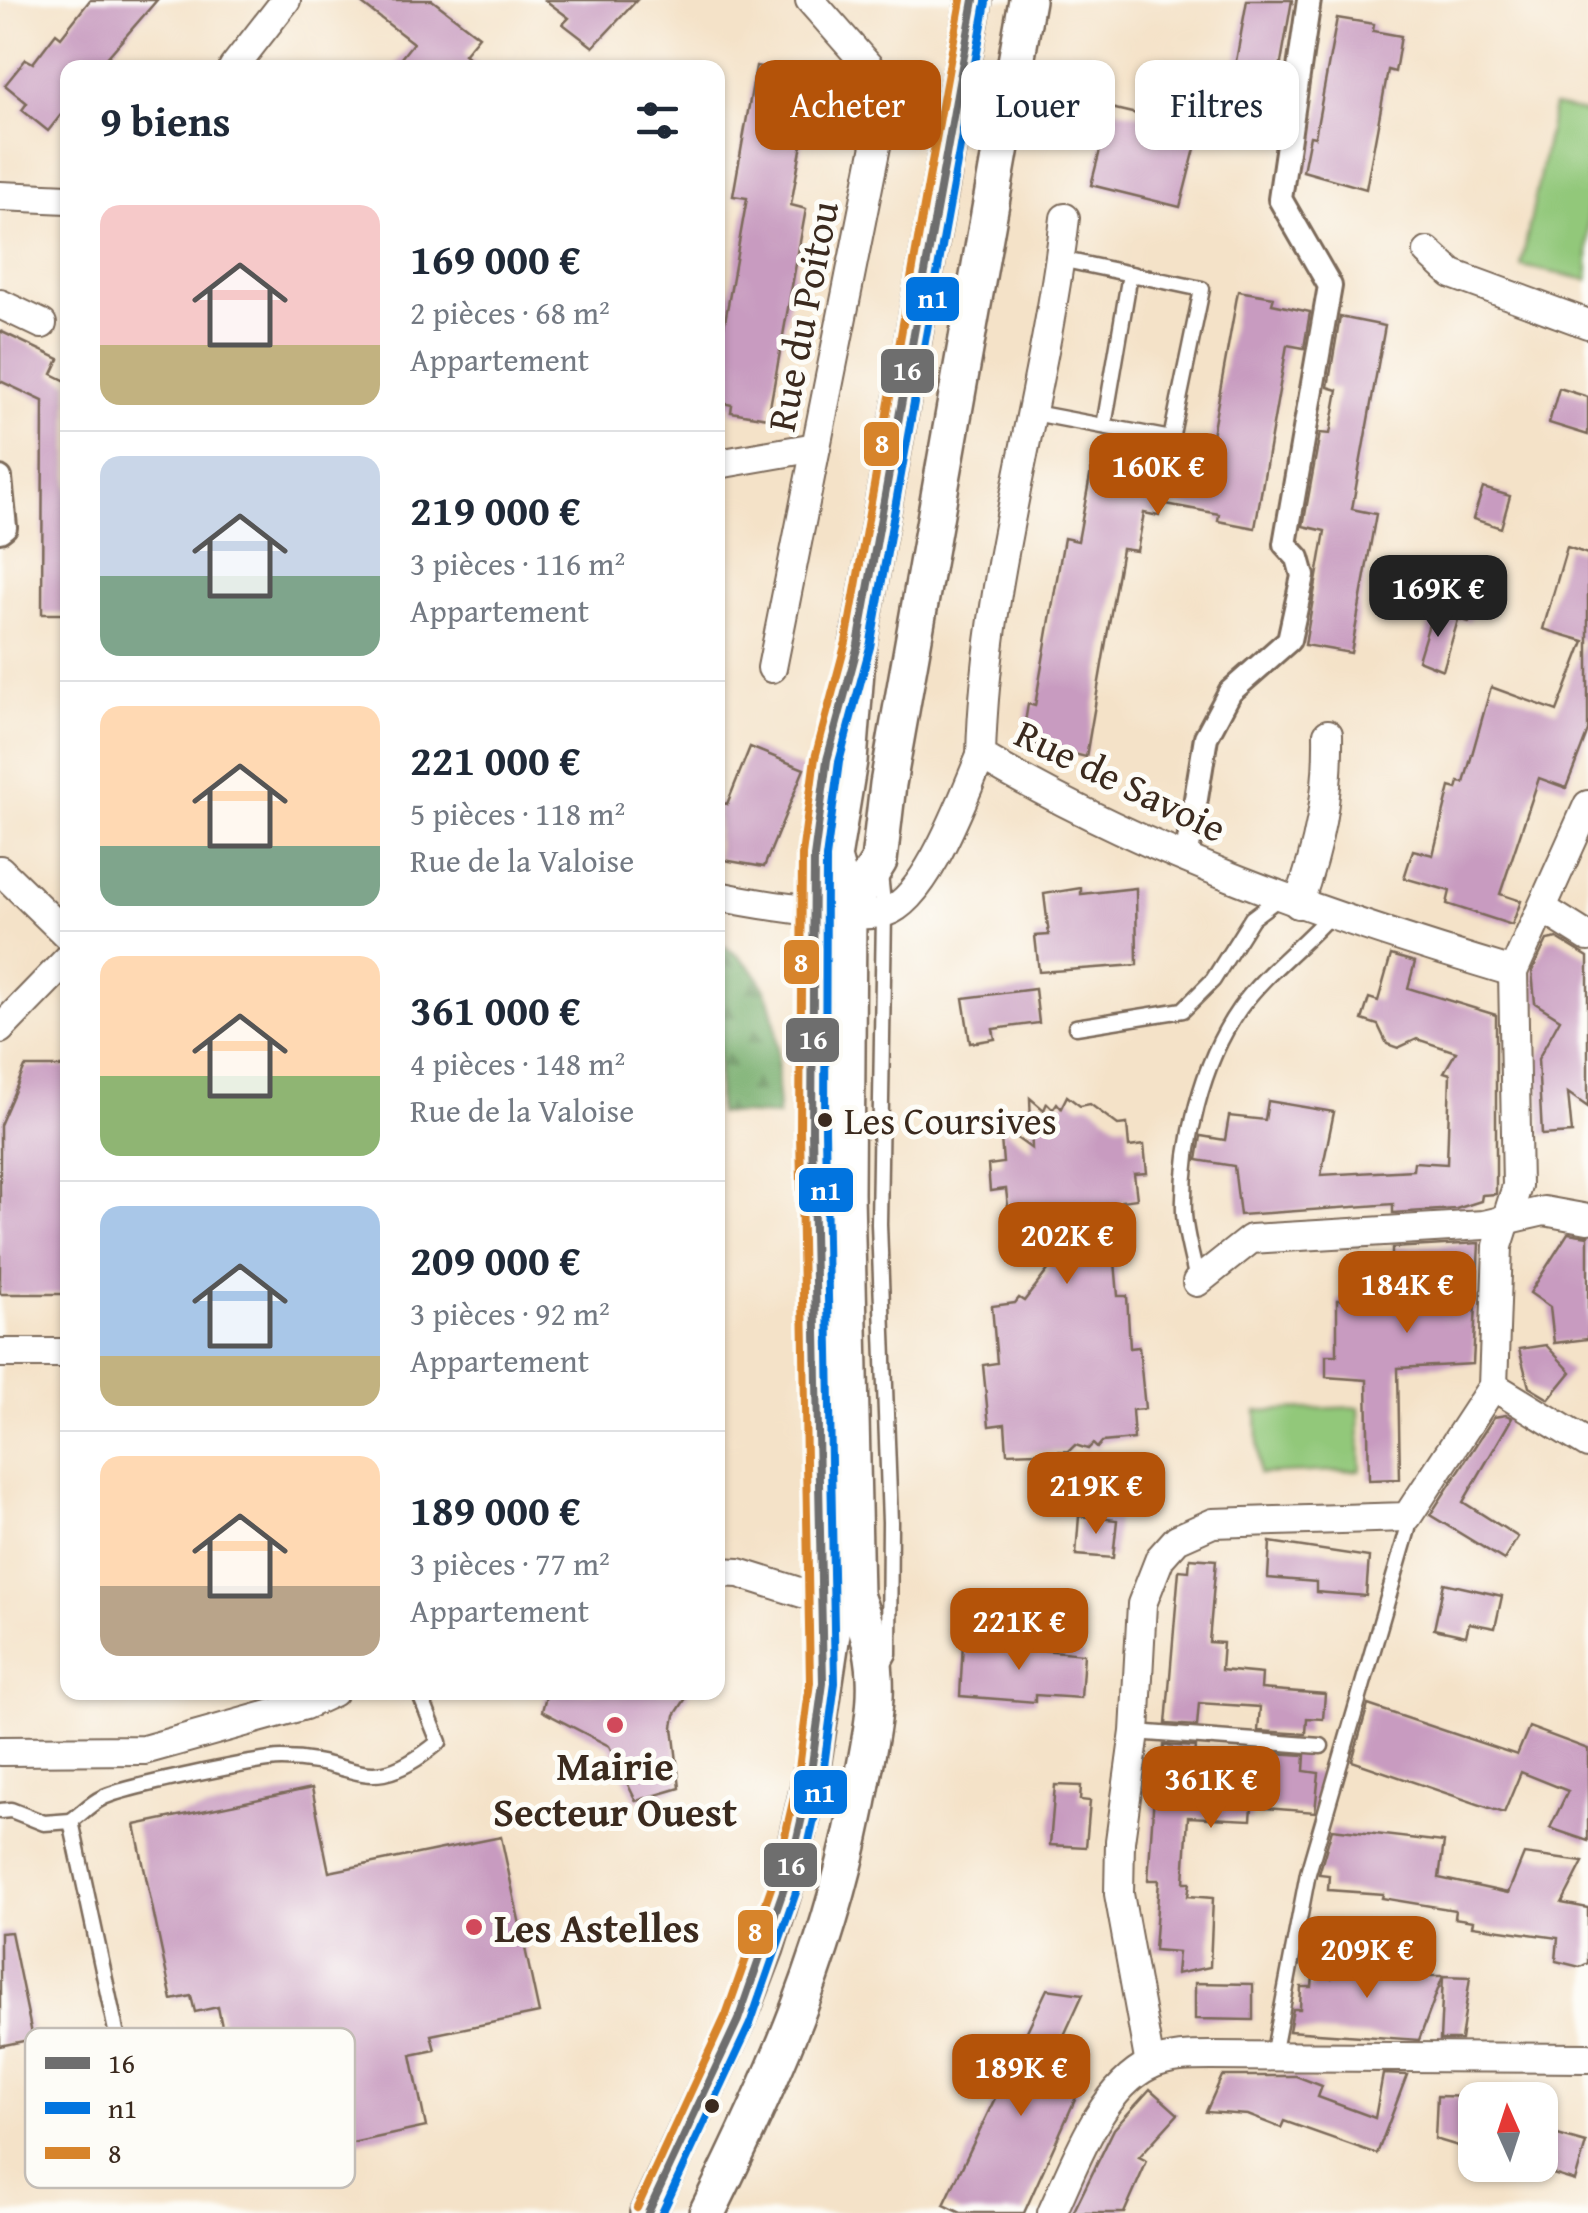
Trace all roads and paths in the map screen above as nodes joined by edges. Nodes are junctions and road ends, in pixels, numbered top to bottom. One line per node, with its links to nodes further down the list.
1 (286, 0): 6 (street)
2 (810, 0): 18 (street, Rue du Poitou)
3 (974, 0): 22 (street)
4 (1027, 0): 28 (street)
5 (1309, 0): 27 (street)
6 (239, 60)
7 (0, 196): 8 (street)
8 (60, 200)
9 (1065, 218): 11 (street, Rue de Savoie)
10 (1428, 252): 15 (street)
11 (1060, 259): 12 (lane); 16 (street, Rue de Savoie)
12 (1130, 274): 17 (lane); 17 (lane)
13 (0, 304): 14 (street)
14 (42, 324)
15 (1588, 324)
16 (1034, 413): 17 (lane); 25 (street, Rue de Savoie)
17 (1104, 426)
18 (816, 447): 19 (street); 23 (street, Rue du Poitou)
19 (725, 463)
20 (0, 478): 21 (street)
21 (0, 531)
22 (858, 644): 32 (lane); 34 (street)
23 (772, 668)
24 (1328, 734): 31 (street)
25 (981, 756): 27 (street, Rue de Savoie); 35 (street)
26 (1588, 805): 33 (street)
27 (1186, 860): 31 (street, Rue de Savoie)
28 (879, 861): 34 (street); 35 (lane)
29 (0, 870): 37 (street)
30 (725, 897): 32 (street)
31 (1290, 901): 36 (street, Rue de Savoie); 41 (lane)
32 (812, 910): 34 (street); 53 (lane)
33 (1545, 910): 38 (street); 39 (street)
34 (848, 911): 35 (street); 52 (street)
35 (884, 913): 54 (lane)
36 (1330, 915): 39 (street, Rue de Savoie); 45 (lane)
37 (60, 928)
38 (1588, 937)
39 (1513, 972): 43 (street)
40 (55, 986): 42 (street)
41 (1076, 1027)
42 (0, 1029)
43 (1509, 1216): 44 (street); 45 (street); 48 (street)
44 (1588, 1218)
45 (1197, 1282)
46 (0, 1353): 47 (street)
47 (60, 1353)
48 (1493, 1386): 49 (street); 50 (street)
49 (1588, 1444)
50 (1407, 1517): 58 (street); 64 (lane)
51 (725, 1572): 53 (street)
52 (855, 1596): 53 (street); 54 (street); 55 (street)
53 (818, 1598): 55 (lane)
54 (875, 1679): 68 (street)
55 (823, 1683): 67 (street)
56 (423, 1700): 62 (lane)
57 (278, 1702): 60 (street)
58 (1135, 1732): 59 (lane); 66 (street)
59 (1321, 1746)
60 (0, 1751)
61 (0, 1811): 62 (lane)
62 (71, 1821): 63 (lane)
63 (115, 2028)
64 (1273, 2056): 65 (street); 66 (street)
65 (1588, 2058)
66 (1150, 2064): 69 (street)
67 (648, 2213)
68 (707, 2213)
69 (1052, 2213)

